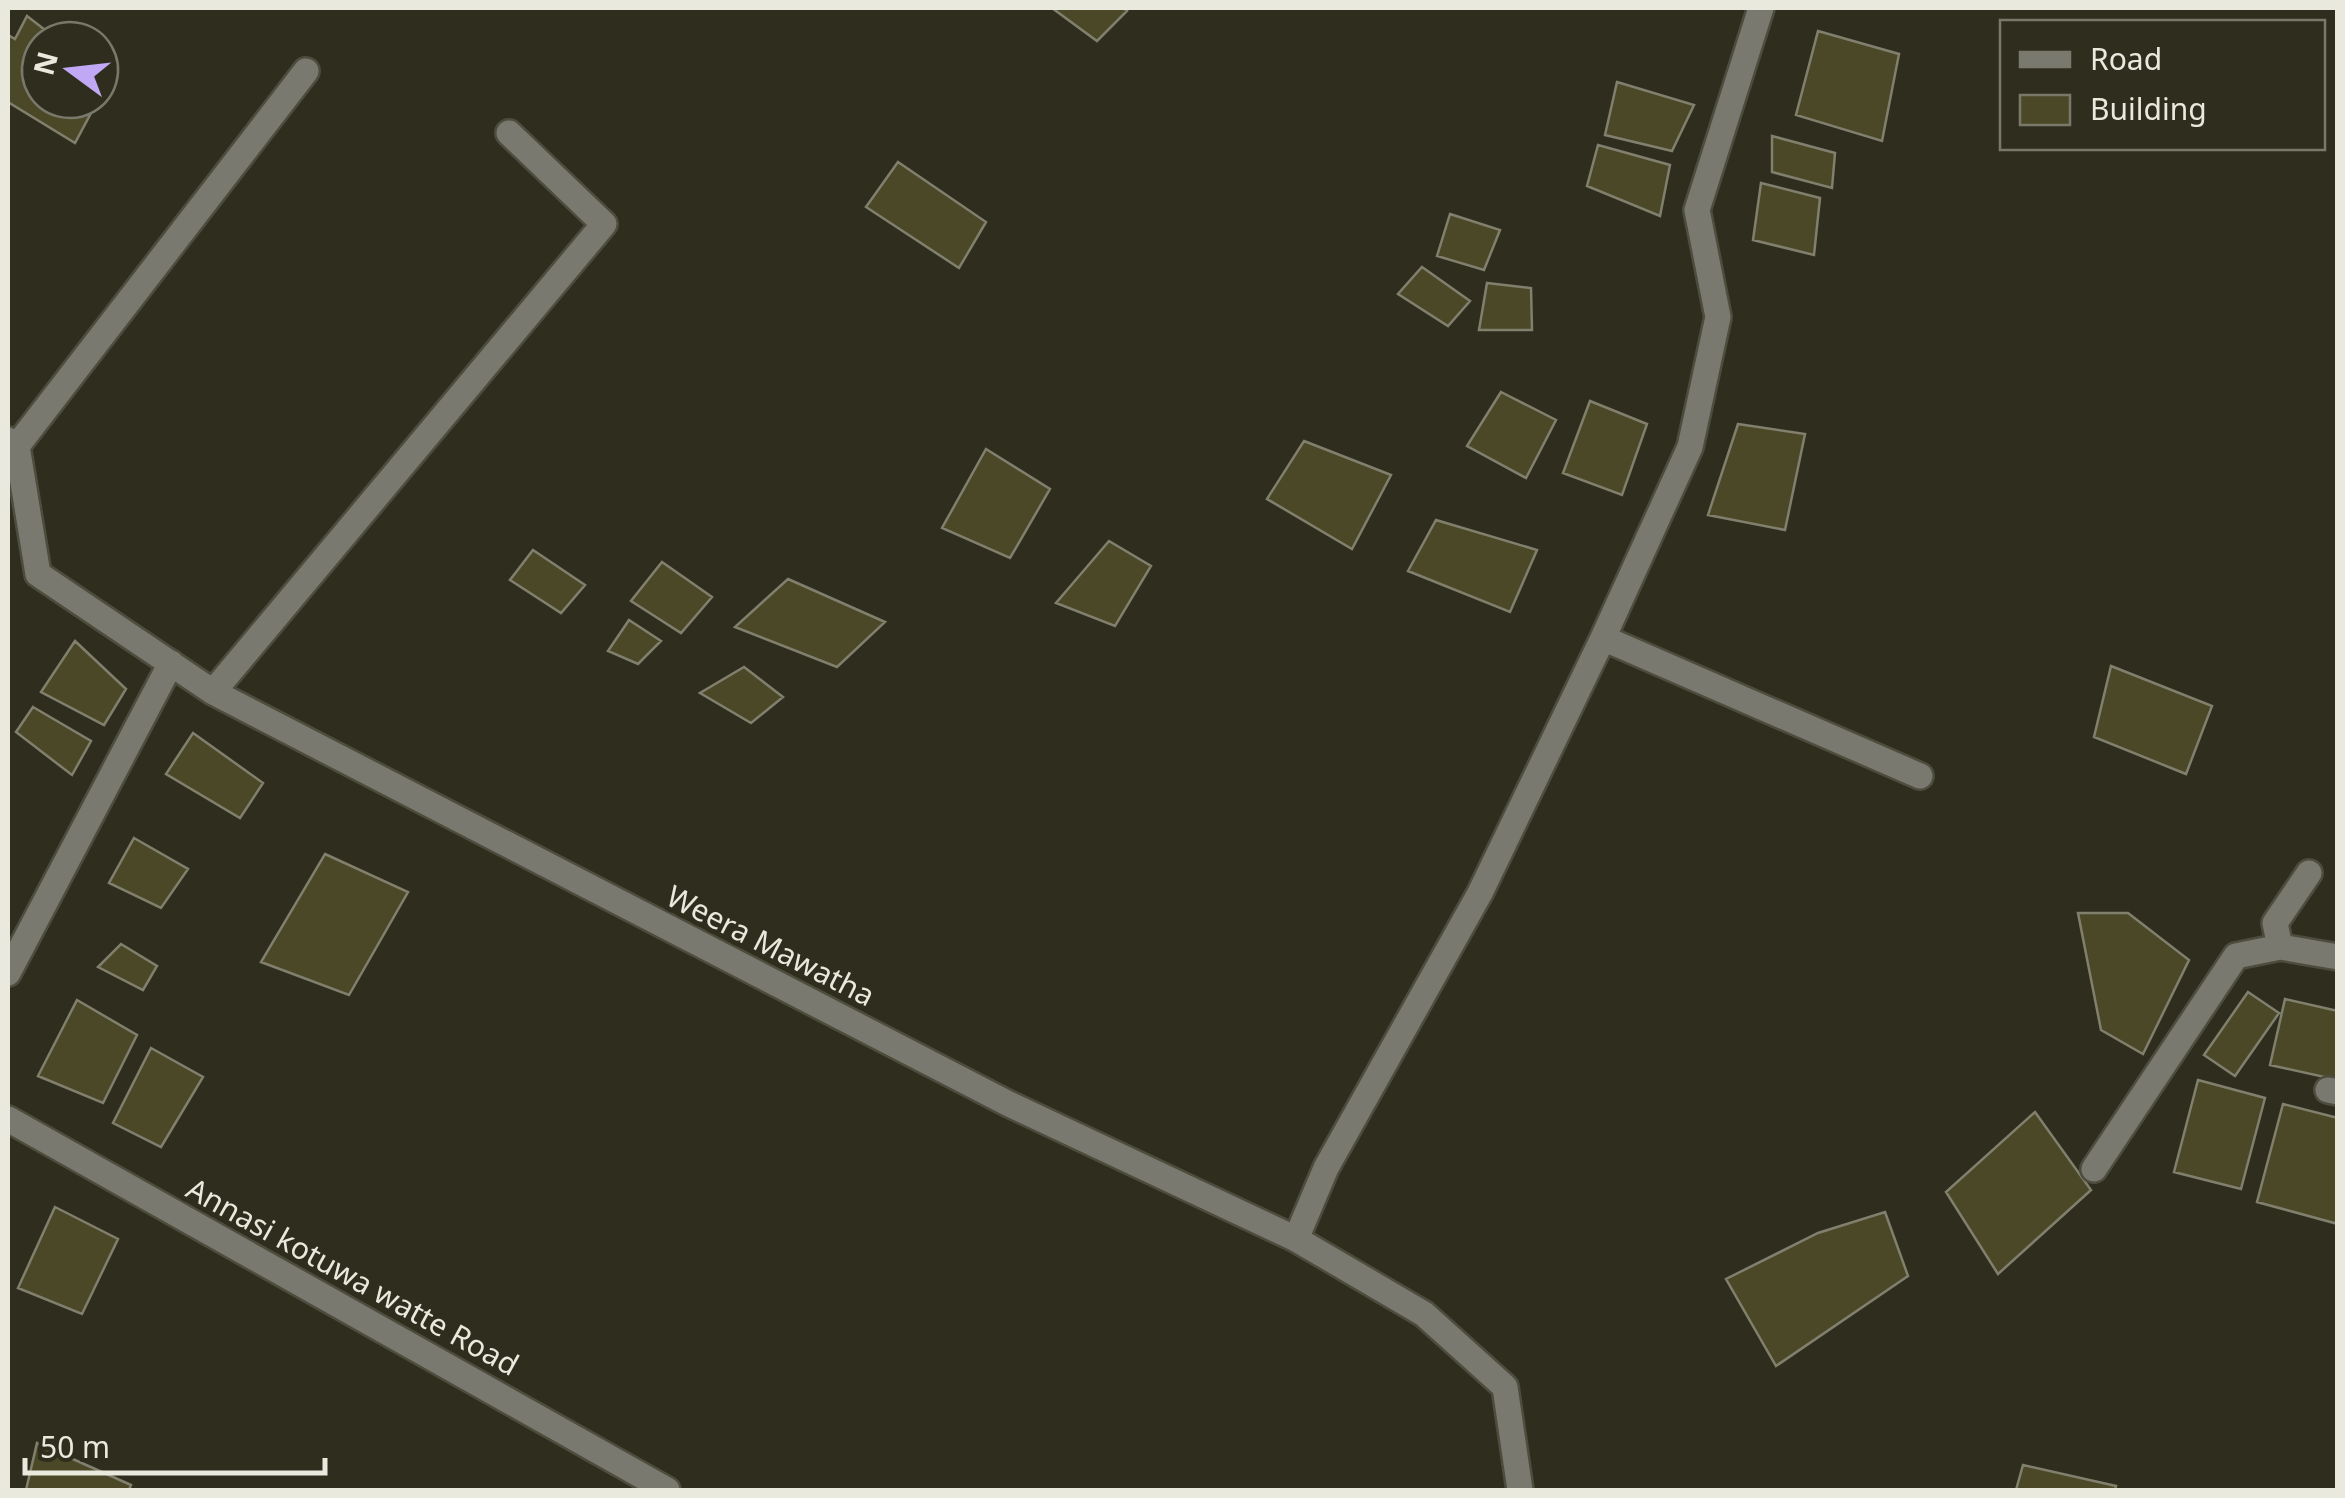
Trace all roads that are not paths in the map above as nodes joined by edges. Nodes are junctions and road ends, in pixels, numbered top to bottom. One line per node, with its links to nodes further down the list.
1 (1761, 8): 5 (street)
2 (306, 71): 4 (street)
3 (509, 134): 7 (street)
4 (12, 443): 6 (street, Weera Mawatha)
5 (1602, 638): 8 (street); 15 (street)
6 (170, 663): 7 (street, Weera Mawatha); 12 (street)
7 (213, 692): 15 (street, Weera Mawatha)
8 (1920, 776)
9 (2309, 873): 10 (street)
10 (2280, 947): 11 (street); 14 (street)
11 (2338, 957)
12 (8, 973)
13 (8, 1119): 16 (street, Annasi kotuwa watte Road)
14 (2094, 1169)
15 (1296, 1239): 17 (street, Weera Mawatha)
16 (667, 1490)
17 (1520, 1490)

